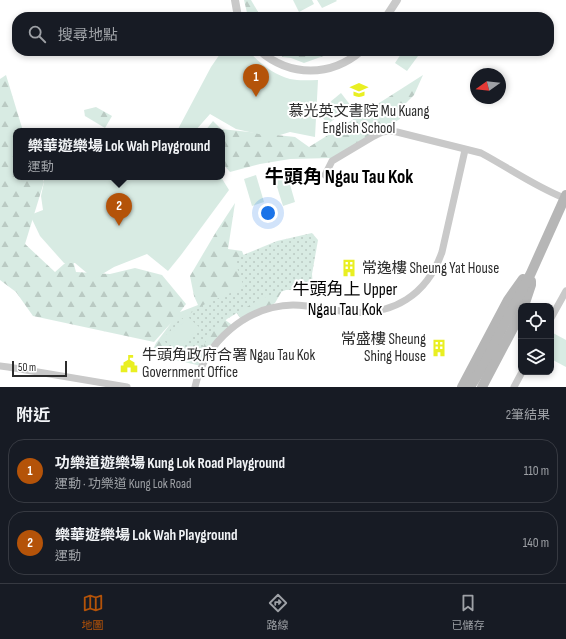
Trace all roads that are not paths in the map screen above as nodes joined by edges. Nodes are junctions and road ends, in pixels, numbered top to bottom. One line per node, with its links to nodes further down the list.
1 (235, 0): 3 (street)
2 (397, 0): 4 (street)
3 (237, 12)
4 (389, 12)
5 (267, 56): 6 (street)
6 (355, 56)
7 (465, 150): 8 (street); 9 (street); 18 (street)
8 (325, 175)
9 (565, 197): 10 (main road)
10 (531, 273): 12 (main road); 19 (main road); 20 (main road)
11 (565, 289): 13 (street)
12 (525, 303)
13 (554, 312)
14 (518, 318): 21 (main road)
15 (0, 366): 17 (street)
16 (520, 375): 22 (street)
17 (127, 387)
18 (195, 387)
19 (462, 387)
20 (470, 387)
21 (482, 387)
22 (514, 387)

